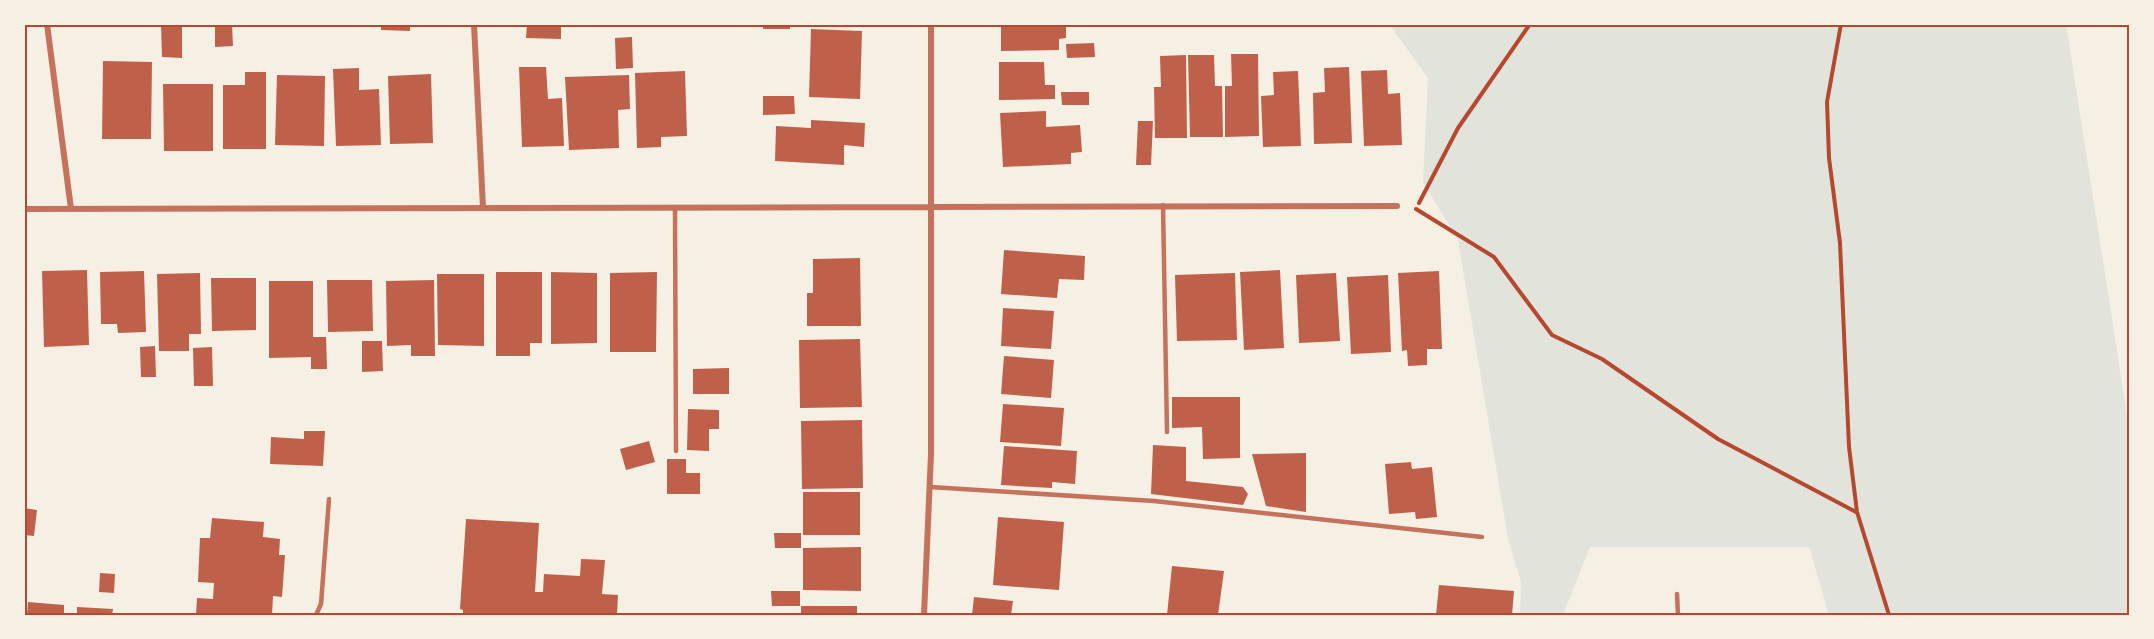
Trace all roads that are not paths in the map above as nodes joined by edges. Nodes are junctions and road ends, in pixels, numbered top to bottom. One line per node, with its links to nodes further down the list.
1 (47, 24): 10 (street)
2 (474, 24): 8 (street)
3 (931, 24): 7 (street)
4 (1163, 205): 5 (street); 7 (street); 11 (lane)
5 (1397, 206)
6 (675, 207): 7 (street); 8 (street); 12 (lane)
7 (933, 207): 13 (street)
8 (483, 208): 10 (street)
9 (24, 209): 10 (street)
10 (71, 209)
11 (1167, 432)
12 (676, 451)
13 (930, 487): 15 (lane); 18 (street)
14 (329, 499): 17 (lane)
15 (1482, 537)
16 (1677, 594): 19 (lane)
17 (316, 615)
18 (924, 615)
19 (1678, 615)

